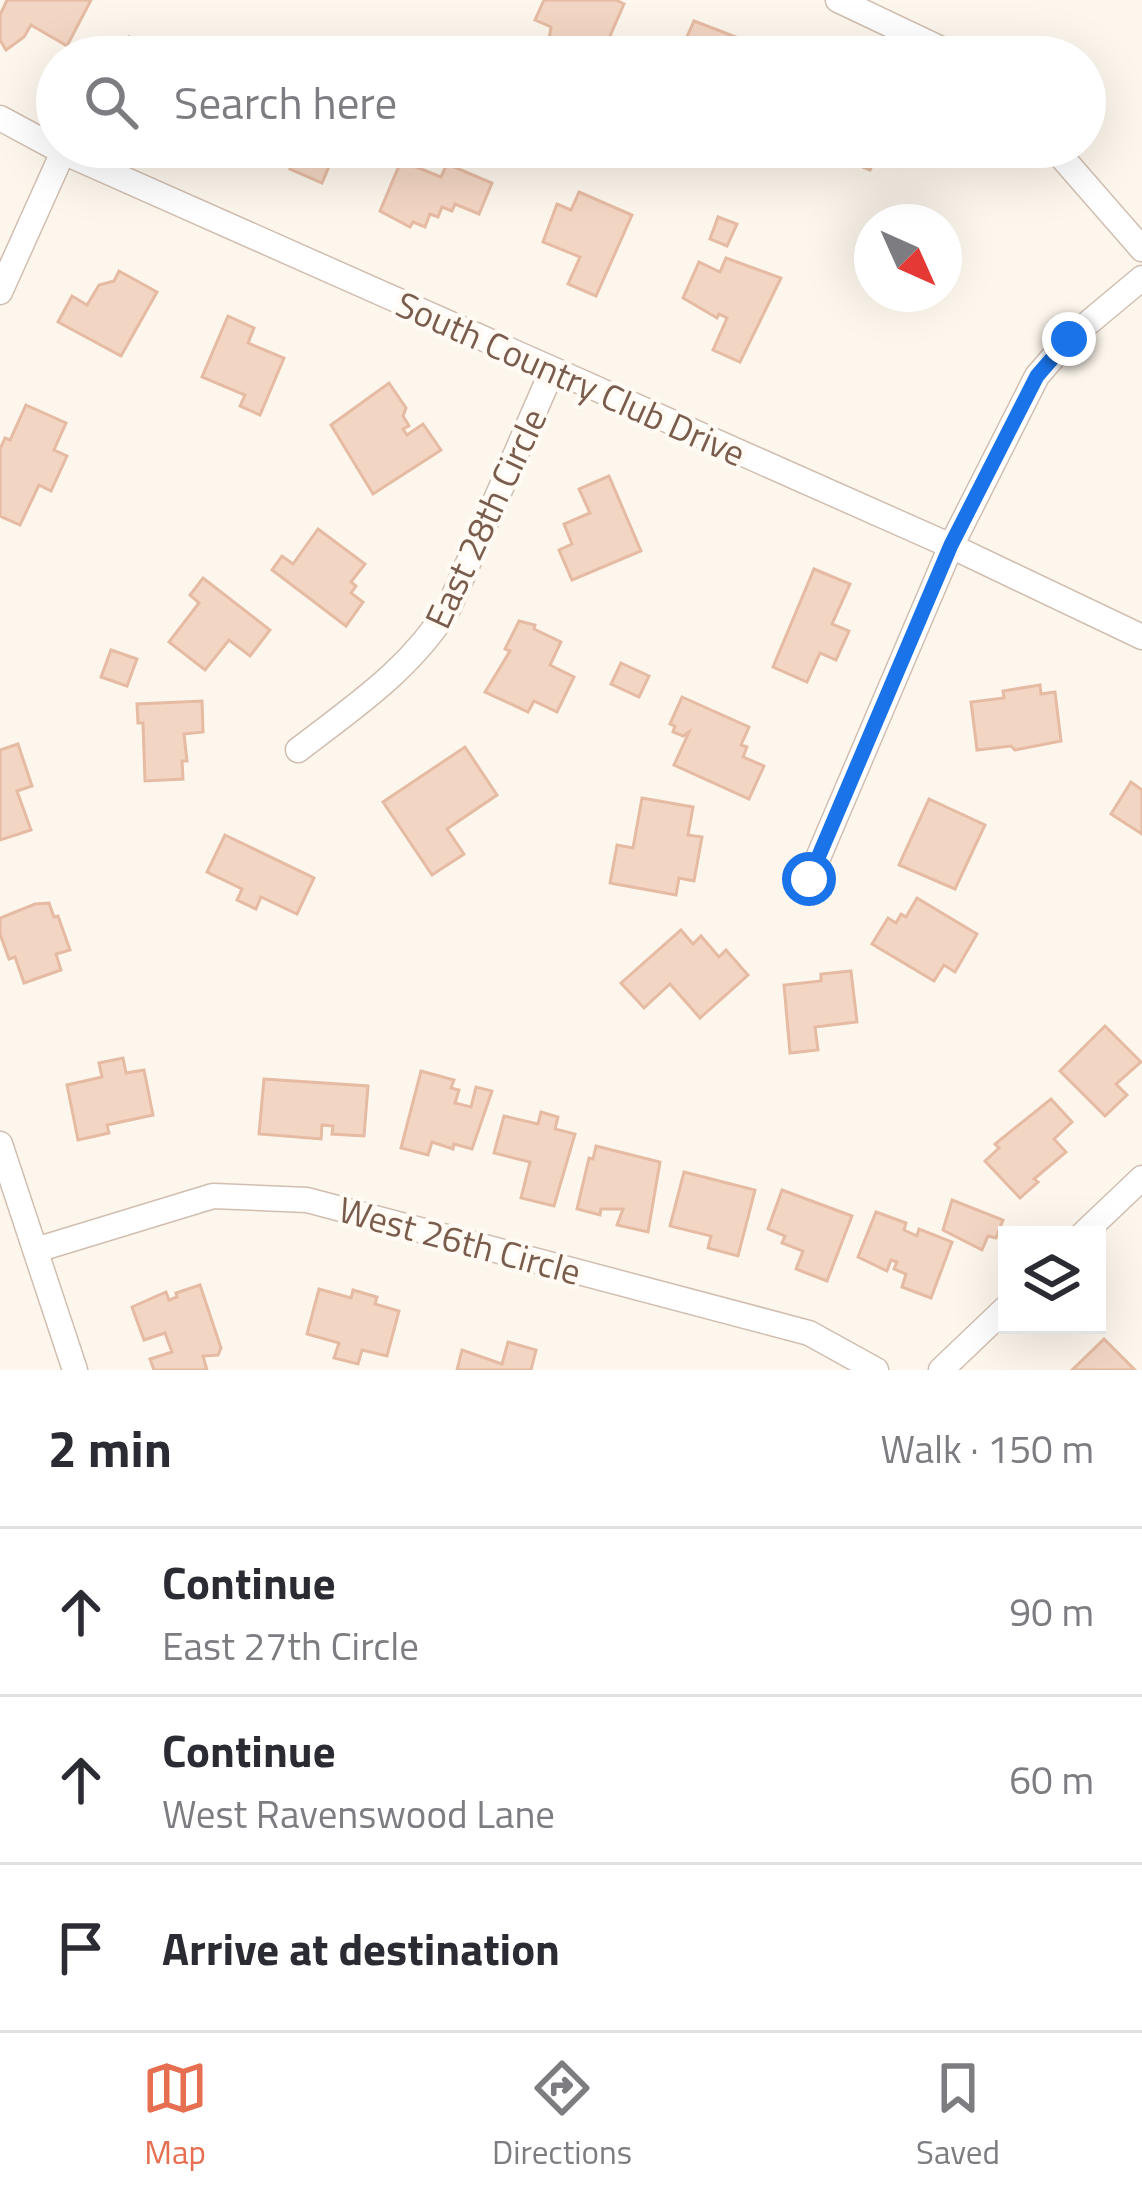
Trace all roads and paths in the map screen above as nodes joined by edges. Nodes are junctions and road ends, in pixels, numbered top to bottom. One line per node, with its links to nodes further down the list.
1 (838, 0): 2 (street)
2 (914, 36)
3 (0, 118): 4 (street, South Country Club Drive)
4 (36, 137)
5 (56, 168): 10 (street)
6 (99, 168): 11 (street, South Country Club Drive)
7 (1071, 168): 8 (street)
8 (1142, 249)
9 (1142, 278): 12 (street)
10 (0, 292)
11 (551, 371): 12 (street, South Country Club Drive); 14 (street, East 28th Circle)
12 (951, 545): 13 (street, South Country Club Drive); 15 (street)
13 (1142, 638)
14 (298, 749)
15 (809, 879)
16 (0, 1144): 19 (street)
17 (1142, 1178): 18 (street)
18 (1091, 1226)
19 (35, 1250): 21 (street); 22 (street, West 26th Circle)
20 (998, 1316): 23 (street)
21 (75, 1370)
22 (875, 1370)
23 (941, 1370)

